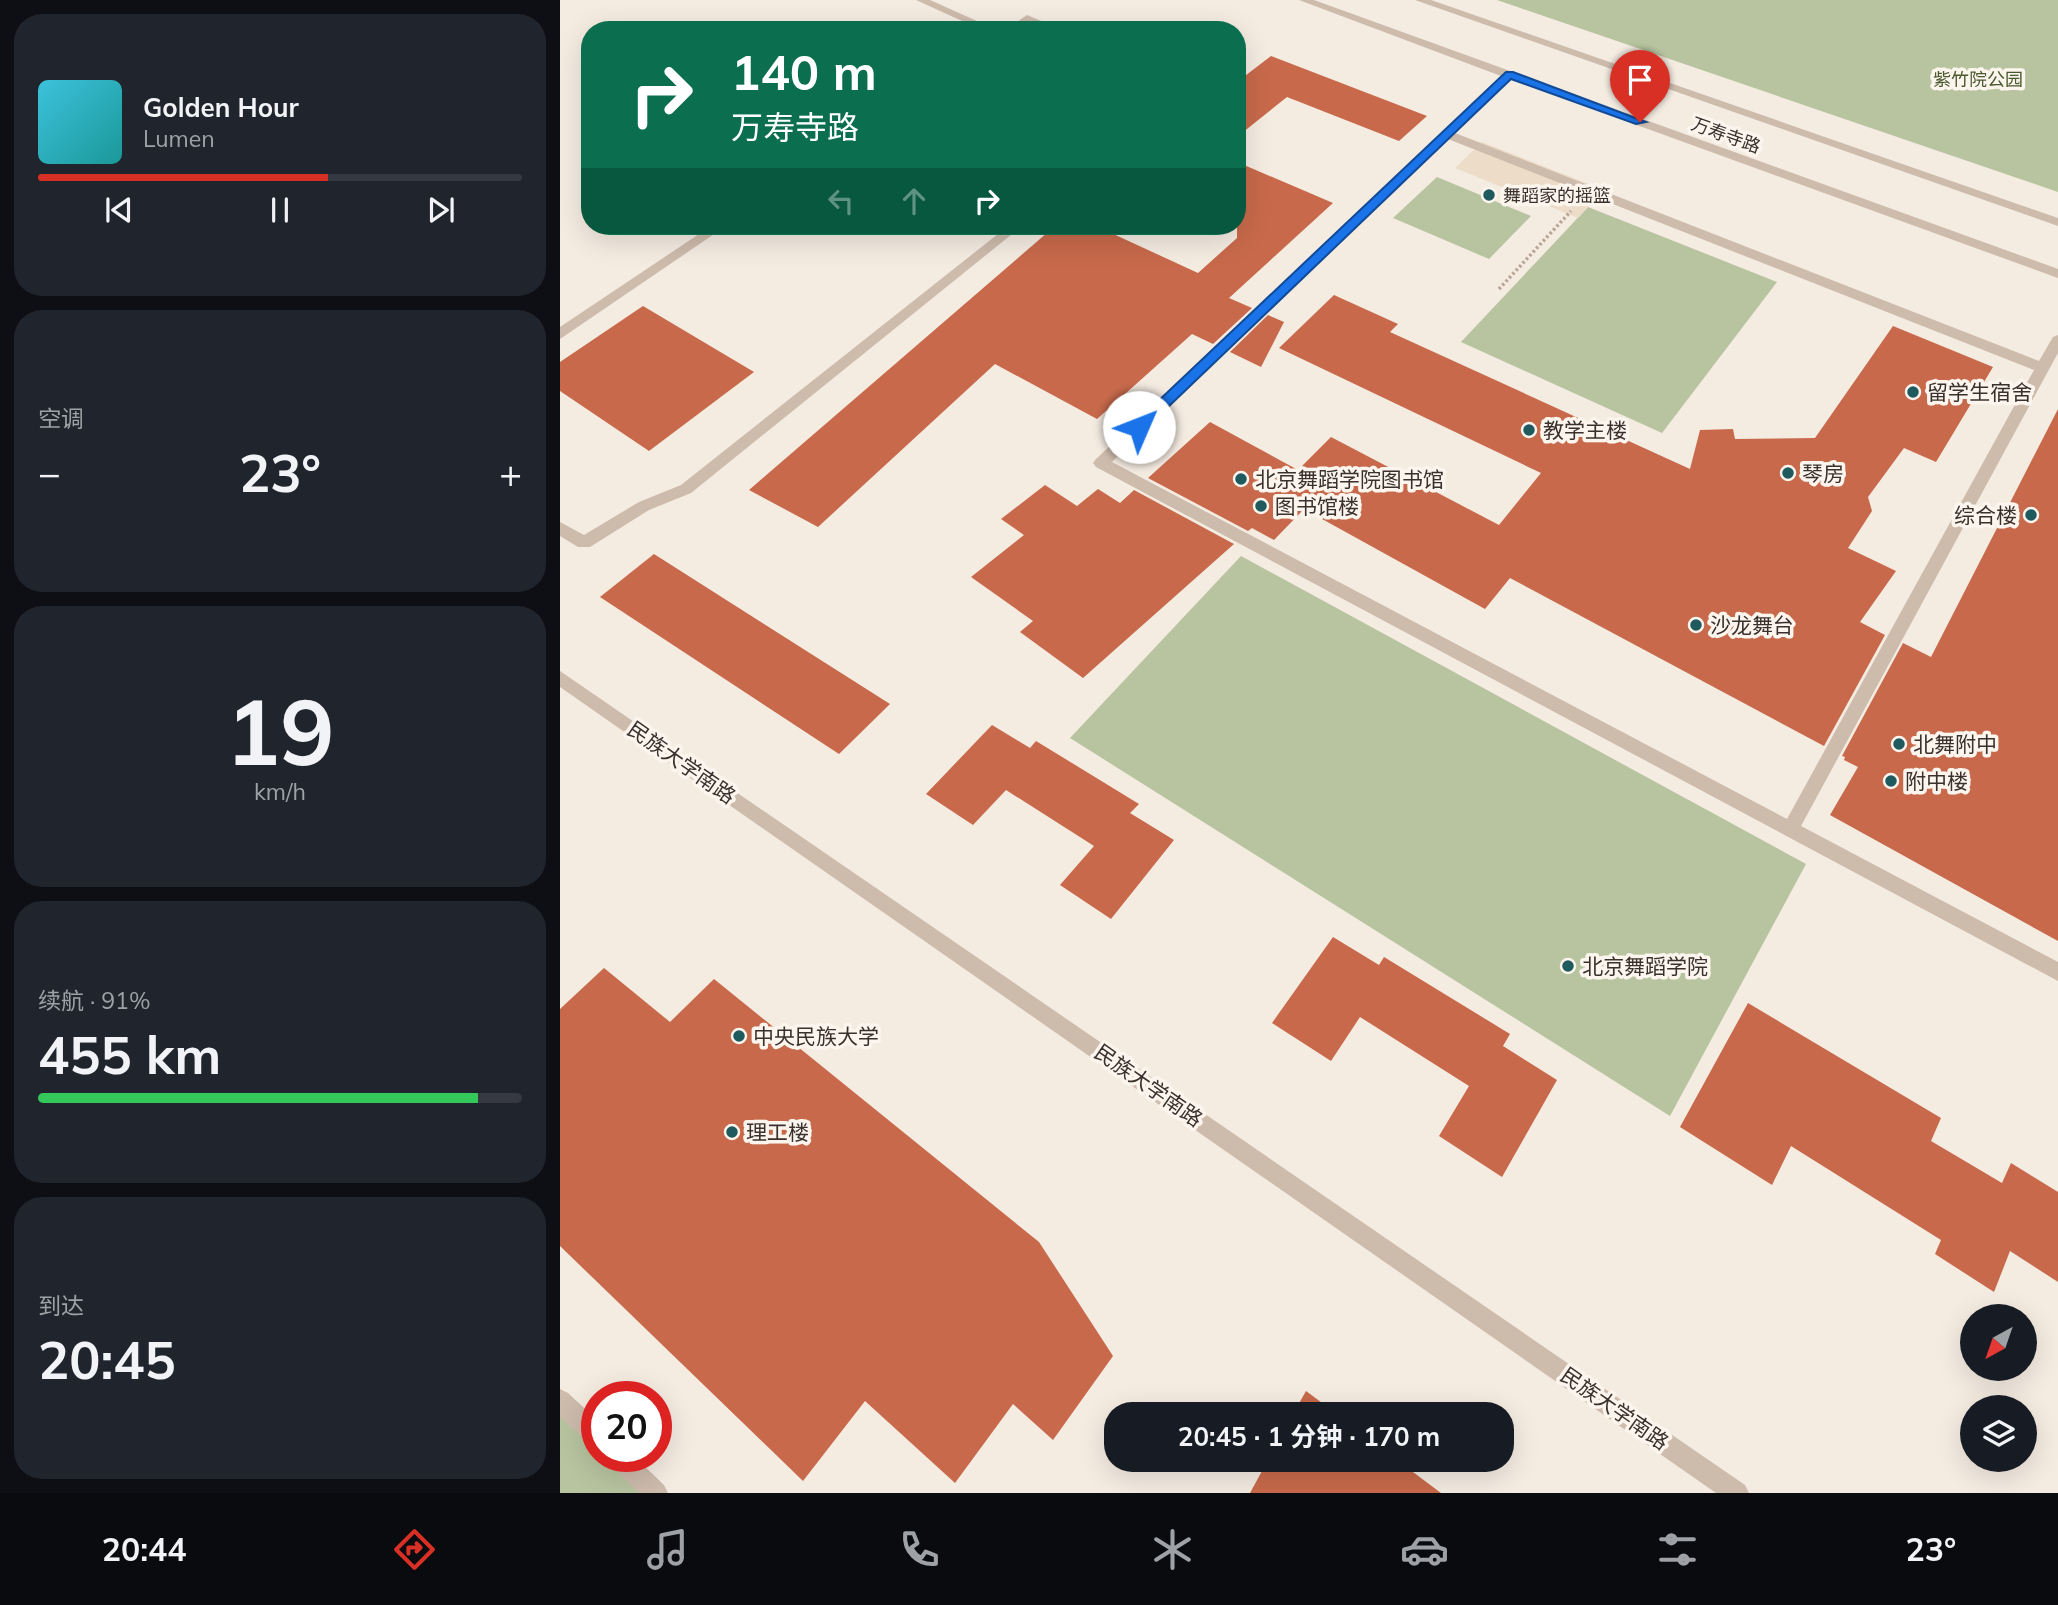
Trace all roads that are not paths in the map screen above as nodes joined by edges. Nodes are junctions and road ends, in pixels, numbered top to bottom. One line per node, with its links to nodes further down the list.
1 (921, 0): 4 (street)
2 (1304, 0): 5 (street, 万寿寺路)
3 (1420, 0): 7 (street, 万寿寺路)
4 (971, 21)
5 (1509, 74): 6 (street); 10 (street, 万寿寺路)
6 (1447, 134): 13 (street); 16 (street)
7 (2058, 222)
8 (707, 235): 11 (street)
9 (1005, 235): 14 (street)
10 (2058, 274)
11 (560, 334)
12 (2058, 340): 13 (street)
13 (2043, 368): 16 (street)
14 (560, 528)
15 (560, 678): 22 (street, 民族大学南路)
16 (1790, 831): 17 (street)
17 (2058, 972)
18 (560, 1401): 19 (street)
19 (581, 1421)
20 (634, 1472): 21 (street)
21 (656, 1493)
22 (1737, 1493)

